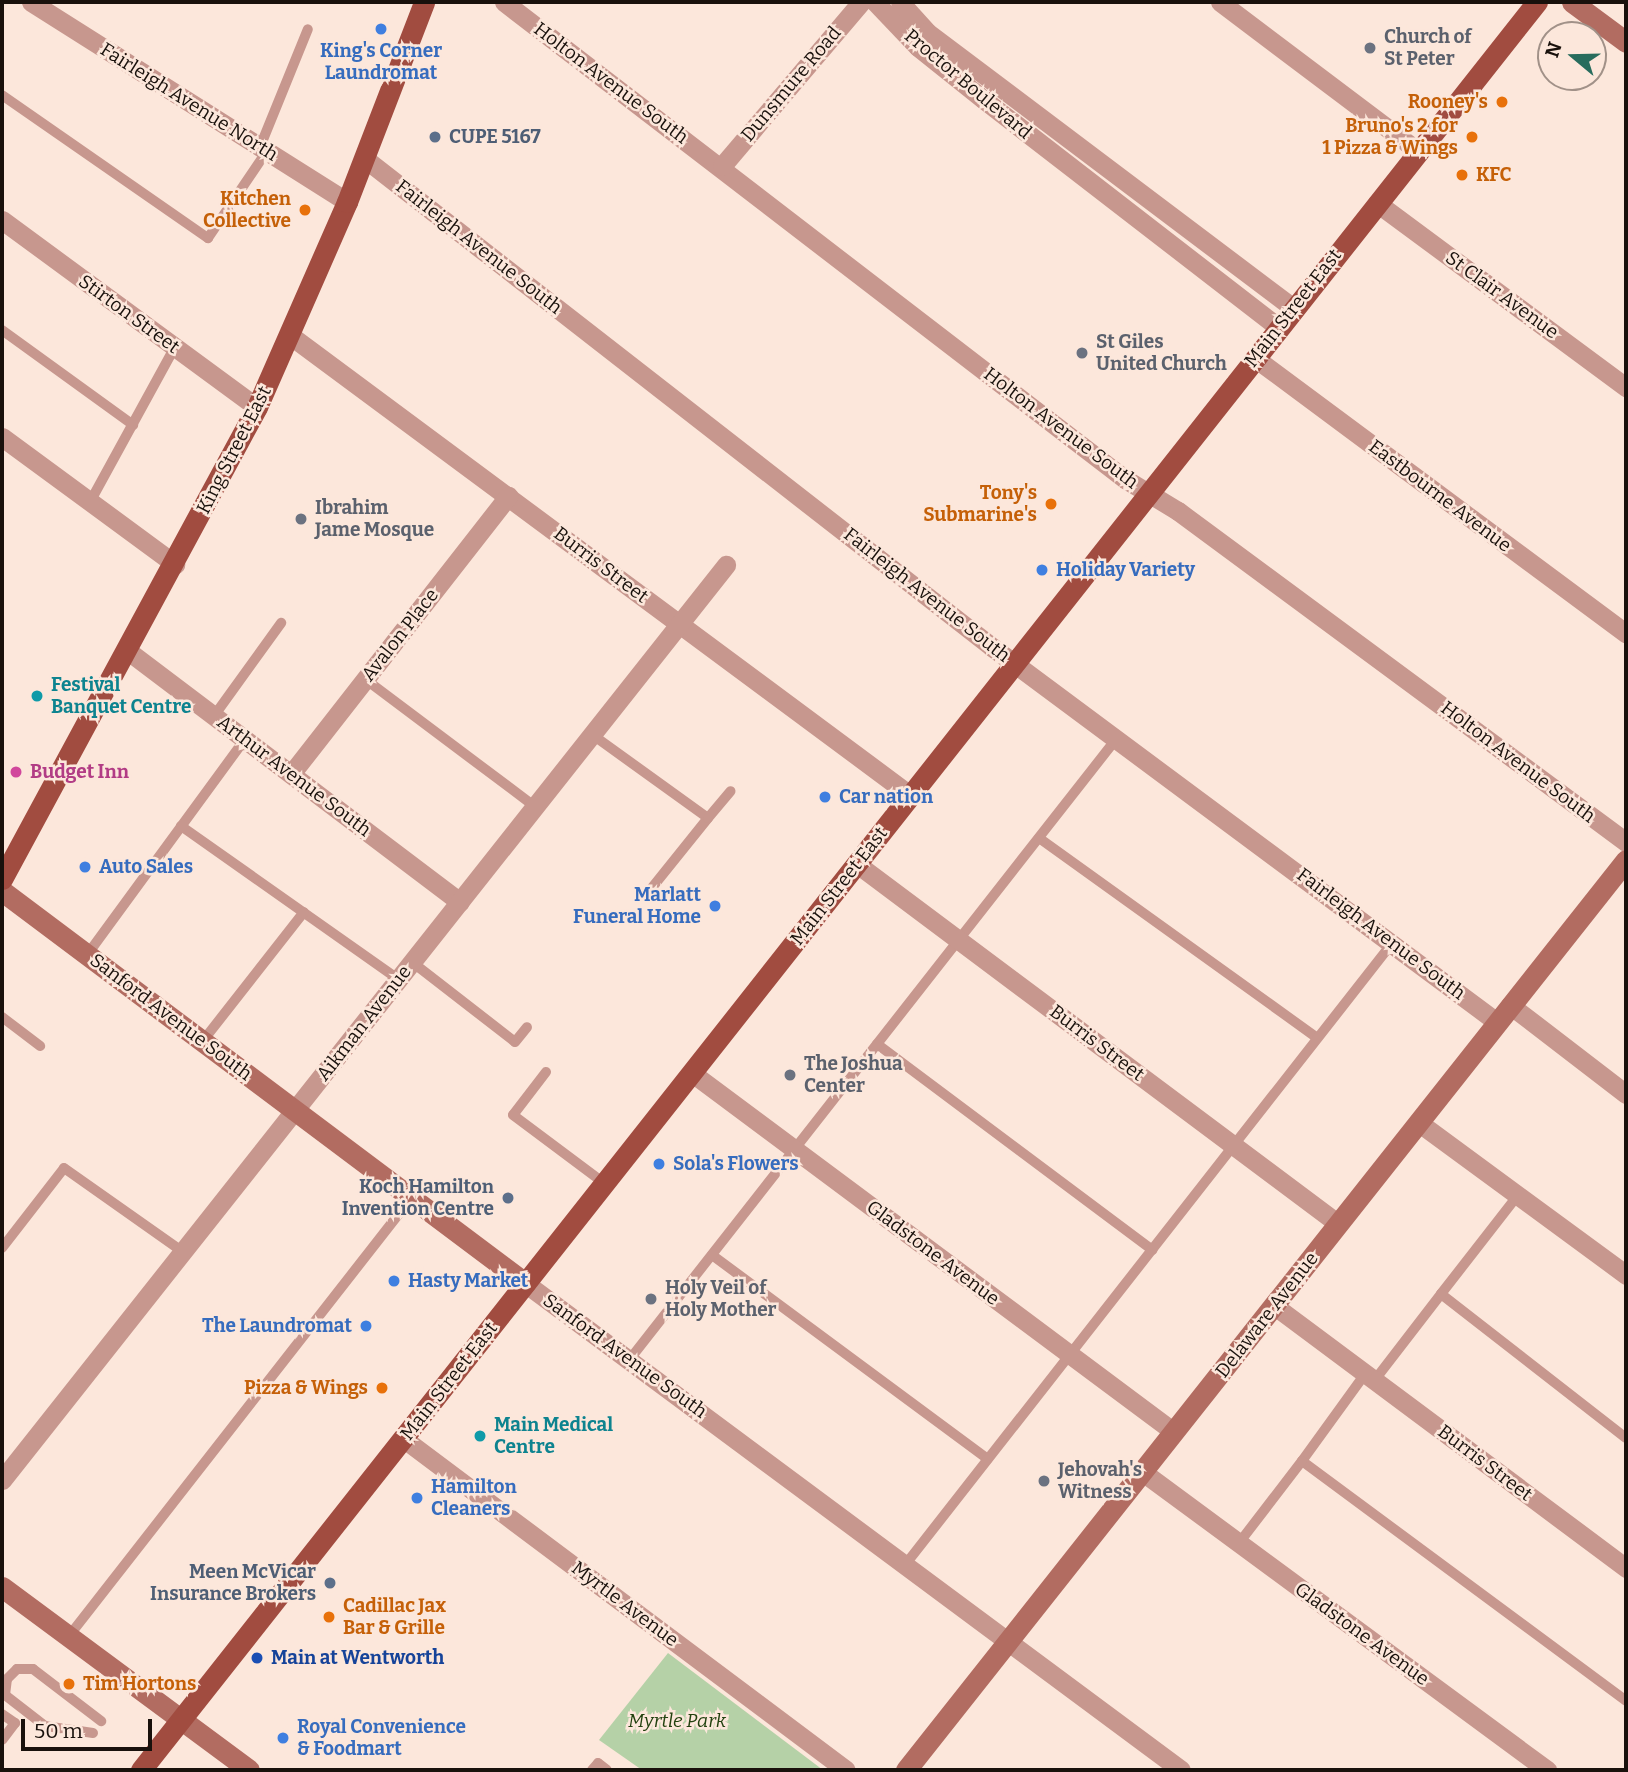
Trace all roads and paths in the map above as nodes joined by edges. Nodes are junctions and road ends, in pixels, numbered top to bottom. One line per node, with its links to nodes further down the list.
1 (31, 2): 14 (street, Fairleigh Avenue North)
2 (424, 2): 16 (main road, King Street East)
3 (504, 2): 18 (street, Holton Avenue South)
4 (860, 2): 18 (street, Dunsmure Road)
5 (875, 2): 17 (street, Proctor Boulevard)
6 (900, 2): 13 (street, Proctor Boulevard)
7 (1220, 2): 15 (street)
8 (1537, 2): 15 (main road, Main Street East)
9 (1572, 2): 11 (street)
10 (308, 29): 14 (lane)
11 (1626, 42)
12 (2, 95): 14 (lane)
13 (1076, 146): 17 (street); 19 (street, Proctor Boulevard)
14 (264, 149): 20 (street, Fairleigh Avenue North)
15 (1418, 151): 21 (main road, Main Street East)
16 (364, 158): 20 (main road, King Street East); 44 (street, Fairleigh Avenue South)
17 (1064, 162): 19 (street, Proctor Boulevard)
18 (722, 166): 35 (street, Holton Avenue South)
19 (1098, 175): 23 (street, Proctor Boulevard); 24 (street, Proctor Boulevard)
20 (347, 202): 28 (main road, King Street East)
21 (1377, 203): 25 (main road, Main Street East); 31 (street, St Clair Avenue)
22 (2, 220): 29 (street, Stirton Street)
23 (1177, 220): 24 (street); 25 (street, Proctor Boulevard)
24 (1164, 237): 26 (street, Proctor Boulevard)
25 (1293, 308): 26 (main road, Main Street East)
26 (1278, 327): 30 (main road, Main Street East)
27 (2, 330): 33 (lane)
28 (290, 336): 32 (main road, King Street East); 36 (street, Burris Street)
29 (175, 347): 32 (street, Stirton Street); 33 (lane)
30 (1255, 358): 35 (main road, Main Street East); 42 (street, Eastbourne Avenue)
31 (1626, 387)
32 (257, 407): 38 (main road, King Street East)
33 (133, 425): 37 (lane)
34 (2, 437): 37 (street)
35 (1149, 492): 44 (main road, Main Street East); 57 (street, Holton Avenue South)
36 (508, 496): 41 (street, Burris Street); 45 (street, Avalon Place)
37 (90, 502): 38 (street)
38 (175, 564): 43 (main road, King Street East)
39 (726, 565): 41 (street, Aikman Avenue)
40 (281, 623): 46 (lane)
41 (679, 624): 47 (street, Aikman Avenue); 52 (street, Burris Street)
42 (1626, 634)
43 (128, 651): 46 (street, Arthur Avenue South); 60 (main road, King Street East)
44 (1015, 663): 48 (street, Fairleigh Avenue South); 52 (main road, Main Street East)
45 (365, 679): 50 (street, Avalon Place); 53 (lane)
46 (214, 716): 49 (street, Arthur Avenue South)
47 (590, 733): 53 (street, Aikman Avenue); 54 (lane)
48 (1117, 738): 56 (lane); 66 (street, Fairleigh Avenue South)
49 (245, 739): 50 (street, Arthur Avenue South); 55 (lane)
50 (291, 774): 63 (street, Arthur Avenue South)
51 (731, 791): 54 (lane)
52 (910, 795): 59 (main road, Main Street East)
53 (534, 806): 63 (street, Aikman Avenue)
54 (708, 818): 62 (lane)
55 (181, 826): 64 (lane); 67 (lane)
56 (1039, 838): 65 (lane); 73 (lane)
57 (1626, 842)
58 (1626, 860): 70 (street, Delaware Avenue)
59 (857, 863): 65 (street, Burris Street); 78 (main road, Main Street East)
60 (2, 879)
61 (2, 891): 67 (street, Sanford Avenue South)
62 (647, 894)
63 (460, 902): 68 (street, Aikman Avenue)
64 (304, 912): 69 (lane); 74 (lane)
65 (959, 940): 75 (lane); 82 (street, Burris Street)
66 (1393, 942): 70 (street, Fairleigh Avenue South); 73 (lane)
67 (88, 955): 74 (street, Sanford Avenue South)
68 (412, 962): 69 (street, Aikman Avenue); 72 (lane)
69 (398, 980): 80 (street, Aikman Avenue)
70 (1504, 1014): 79 (street, Fairleigh Avenue South); 81 (street, Delaware Avenue)
71 (2, 1017): 76 (lane)
72 (527, 1027)
73 (1317, 1038): 82 (lane)
74 (202, 1042): 80 (street, Sanford Avenue South)
75 (877, 1044): 83 (lane); 89 (lane)
76 (40, 1046)
77 (546, 1072): 84 (lane)
78 (692, 1073): 83 (street, Gladstone Avenue); 84 (main road, Main Street East)
79 (1626, 1094)
80 (296, 1110): 86 (street, Sanford Avenue South); 90 (street, Aikman Avenue)
81 (1418, 1122): 85 (street); 87 (street, Delaware Avenue)
82 (1234, 1144): 87 (street, Burris Street); 89 (lane)
83 (795, 1150): 91 (lane); 96 (street, Gladstone Avenue)
84 (604, 1184): 93 (main road, Main Street East)
85 (1519, 1194): 92 (street); 94 (lane)
86 (412, 1197): 93 (street, Sanford Avenue South); 110 (lane)
87 (1337, 1223): 95 (street, Delaware Avenue)
88 (2, 1248): 90 (lane)
89 (1152, 1250): 96 (lane)
90 (183, 1252): 105 (street, Aikman Avenue)
91 (712, 1255): 97 (lane); 102 (lane)
92 (1626, 1275)
93 (524, 1283): 97 (street, Sanford Avenue South); 101 (main road, Main Street East)
94 (1441, 1294): 98 (lane); 100 (lane)
95 (1276, 1307): 98 (street, Burris Street); 99 (street, Delaware Avenue)
96 (1069, 1355): 99 (street, Gladstone Avenue); 102 (lane)
97 (630, 1359): 107 (street, Sanford Avenue South)
98 (1370, 1377): 103 (lane); 108 (street, Burris Street)
99 (1174, 1433): 104 (street, Delaware Avenue)
100 (1626, 1438)
101 (404, 1439): 114 (main road, Main Street East); 122 (street, Myrtle Avenue)
102 (988, 1459): 107 (lane)
103 (1302, 1461): 106 (lane); 112 (lane)
104 (1144, 1473): 106 (street, Gladstone Avenue); 111 (street, Delaware Avenue)
105 (2, 1480)
106 (1239, 1543): 125 (street, Gladstone Avenue)
107 (905, 1565): 111 (street, Sanford Avenue South)
108 (1626, 1568)
109 (2, 1587): 110 (street)
110 (69, 1637): 114 (street)
111 (1008, 1642): 123 (street, Delaware Avenue); 124 (street, Sanford Avenue South)
112 (1626, 1701)
113 (2, 1713): 117 (lane)
114 (181, 1720): 118 (main road, Main Street East); 119 (street)
115 (101, 1721): 116 (lane)
116 (93, 1733)
117 (2, 1740)
118 (141, 1770)
119 (249, 1770)
120 (592, 1770): 121 (lane)
121 (607, 1770)
122 (846, 1770)
123 (906, 1770)
124 (1181, 1770)
125 (1547, 1770)

